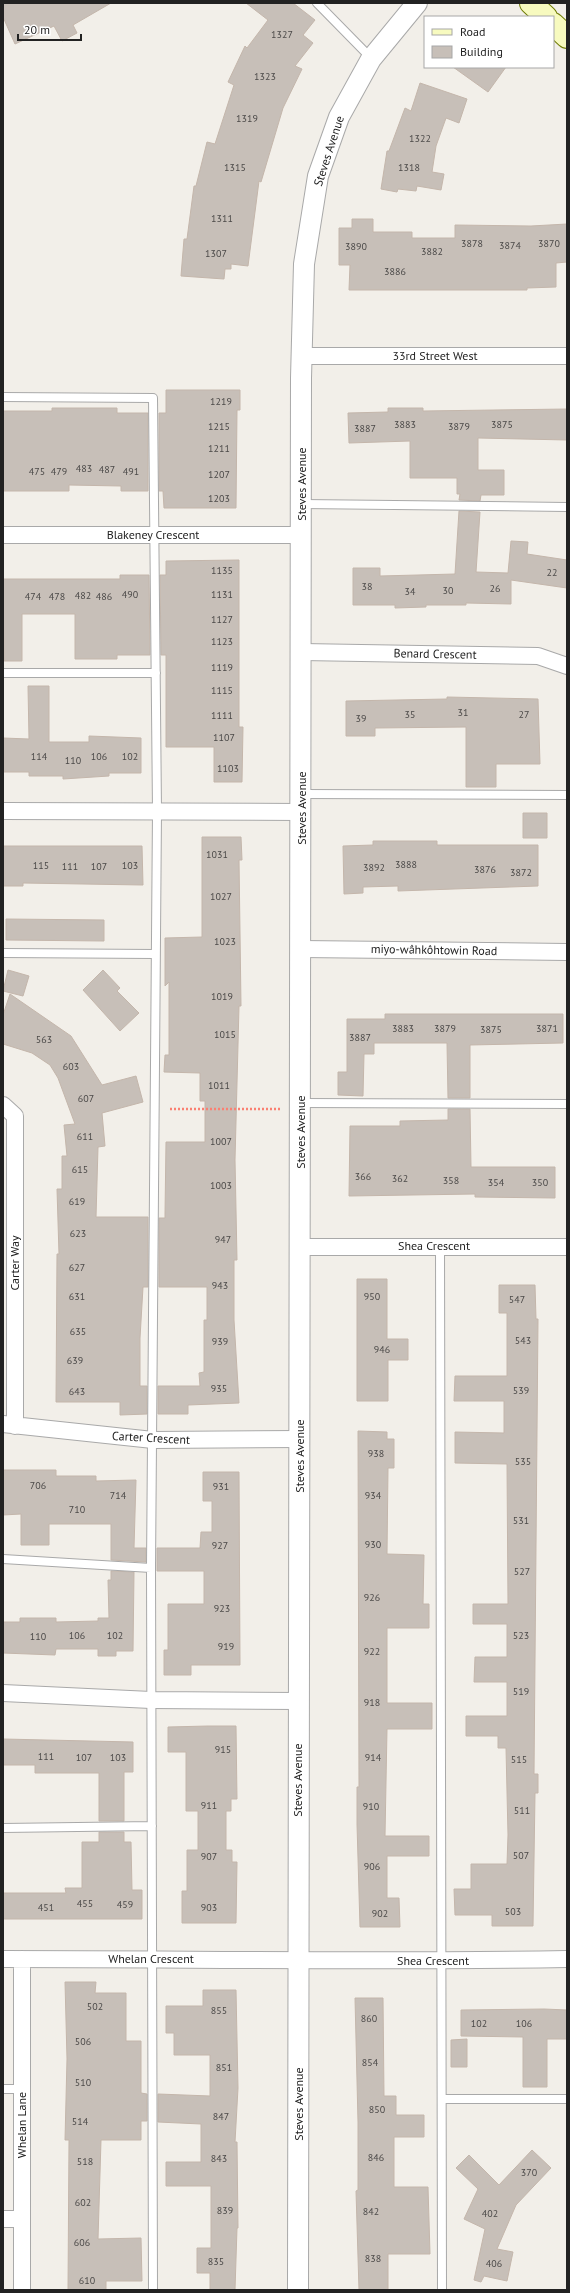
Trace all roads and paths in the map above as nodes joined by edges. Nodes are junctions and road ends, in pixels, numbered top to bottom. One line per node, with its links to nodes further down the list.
1 (317, 3): 7 (lane)
2 (417, 3): 7 (street, Steves Avenue)
3 (531, 3): 4 (main road)
4 (545, 16)
5 (554, 25): 6 (main road)
6 (567, 36)
7 (371, 59): 8 (street, Steves Avenue)
8 (302, 356): 9 (street, 33rd Street West); 11 (street, Steves Avenue)
9 (567, 356)
10 (3, 397): 14 (lane)
11 (302, 504): 12 (lane); 15 (street, Steves Avenue)
12 (567, 507)
13 (3, 535): 14 (street, Blakeney Crescent)
14 (155, 535): 15 (street, Blakeney Crescent); 19 (lane)
15 (302, 535): 16 (street, Steves Avenue)
16 (302, 652): 17 (street, Benard Crescent); 21 (street, Steves Avenue)
17 (567, 666)
18 (3, 674): 19 (lane)
19 (156, 674): 23 (lane)
20 (567, 795): 21 (lane)
21 (302, 803): 23 (street); 24 (street, Steves Avenue)
22 (3, 811): 23 (street)
23 (157, 811): 27 (lane)
24 (301, 949): 25 (street, miyo-wâhkôhtowin Road); 28 (street, Steves Avenue)
25 (567, 952)
26 (3, 953): 27 (lane)
27 (155, 954): 31 (lane)
28 (301, 1103): 29 (lane); 34 (street, Steves Avenue)
29 (567, 1104)
30 (3, 1105): 36 (street, Carter Way)
31 (155, 1109): 32 (path); 38 (lane)
32 (274, 1109)
33 (440, 1246): 34 (street, Shea Crescent); 35 (street, Shea Crescent); 51 (lane)
34 (301, 1247): 37 (street, Steves Avenue)
35 (567, 1247)
36 (9, 1425): 38 (street, Carter Crescent)
37 (300, 1439): 38 (street, Carter Crescent); 43 (street, Steves Avenue)
38 (153, 1440): 40 (lane)
39 (3, 1559): 40 (lane)
40 (151, 1568): 42 (lane)
41 (3, 1693): 42 (street)
42 (151, 1700): 43 (street); 44 (lane)
43 (299, 1701): 50 (street, Steves Avenue)
44 (152, 1826): 45 (lane); 48 (lane)
45 (3, 1828)
46 (3, 1959): 47 (street, Whelan Crescent)
47 (22, 1959): 48 (street, Whelan Crescent); 53 (street, Whelan Lane)
48 (153, 1960): 50 (street, Whelan Crescent); 59 (lane)
49 (567, 1960): 51 (street, Shea Crescent)
50 (298, 1961): 51 (street, Shea Crescent); 60 (street, Steves Avenue)
51 (441, 1961): 54 (lane)
52 (3, 2089): 53 (lane)
53 (23, 2089): 57 (street, Whelan Lane)
54 (442, 2099): 55 (lane); 61 (lane)
55 (567, 2099)
56 (3, 2219): 57 (street)
57 (22, 2219): 58 (street, Whelan Lane)
58 (22, 2290)
59 (153, 2290)
60 (298, 2290)
61 (442, 2290)

